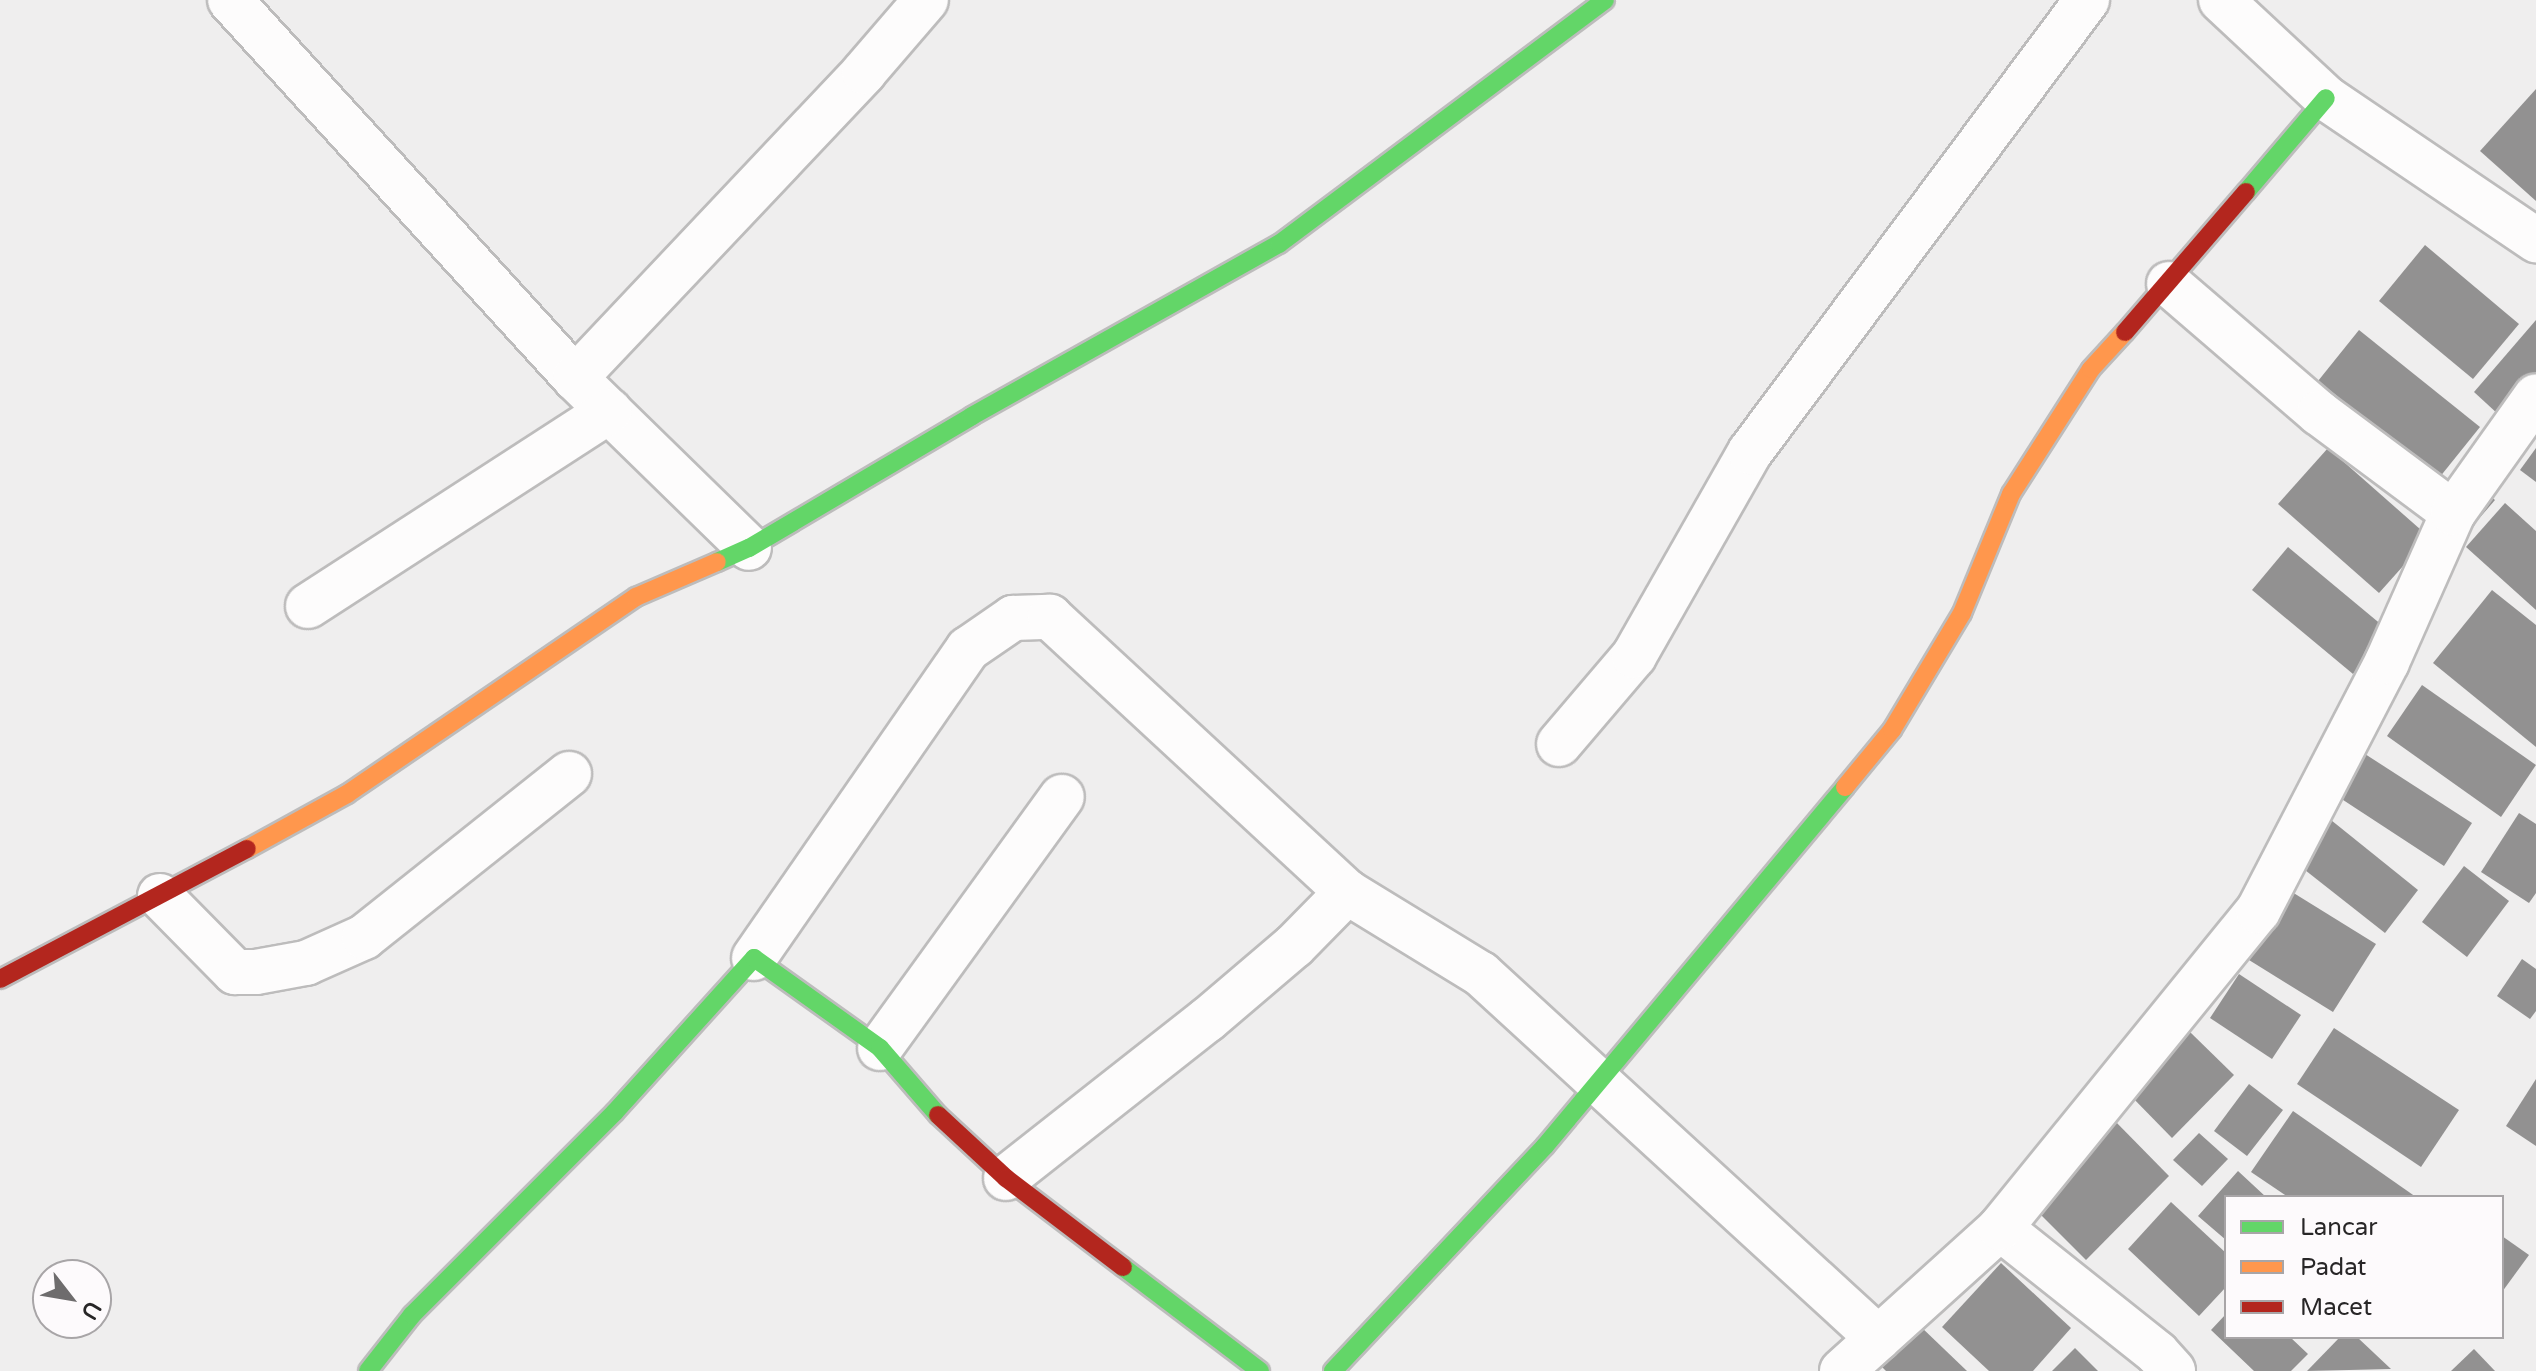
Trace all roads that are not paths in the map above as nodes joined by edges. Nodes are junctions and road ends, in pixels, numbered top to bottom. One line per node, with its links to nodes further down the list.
1 (230, 0): 9 (street)
2 (926, 0): 9 (street)
3 (1605, 0): 13 (street)
4 (2087, 0): 15 (street)
5 (2221, 0): 6 (street)
6 (2326, 98): 7 (street); 8 (street)
7 (2536, 240)
8 (2169, 284): 12 (street); 23 (street)
9 (575, 378): 11 (street)
10 (2536, 396): 12 (street)
11 (610, 411): 13 (street); 14 (street)
12 (2453, 513): 25 (street)
13 (749, 548): 19 (street)
14 (308, 606)
15 (1559, 744)
16 (569, 774): 19 (street)
17 (1062, 797): 22 (street)
18 (1347, 892): 20 (street); 23 (street); 24 (street)
19 (160, 896): 21 (street)
20 (754, 958): 22 (street); 27 (street)
21 (0, 979)
22 (880, 1048): 24 (street)
23 (1601, 1080): 26 (street); 29 (street)
24 (1006, 1178): 28 (street)
25 (2000, 1228): 26 (street); 31 (street)
26 (1878, 1338): 30 (street)
27 (368, 1371)
28 (1260, 1371)
29 (1333, 1371)
30 (1842, 1371)
31 (2173, 1371)

